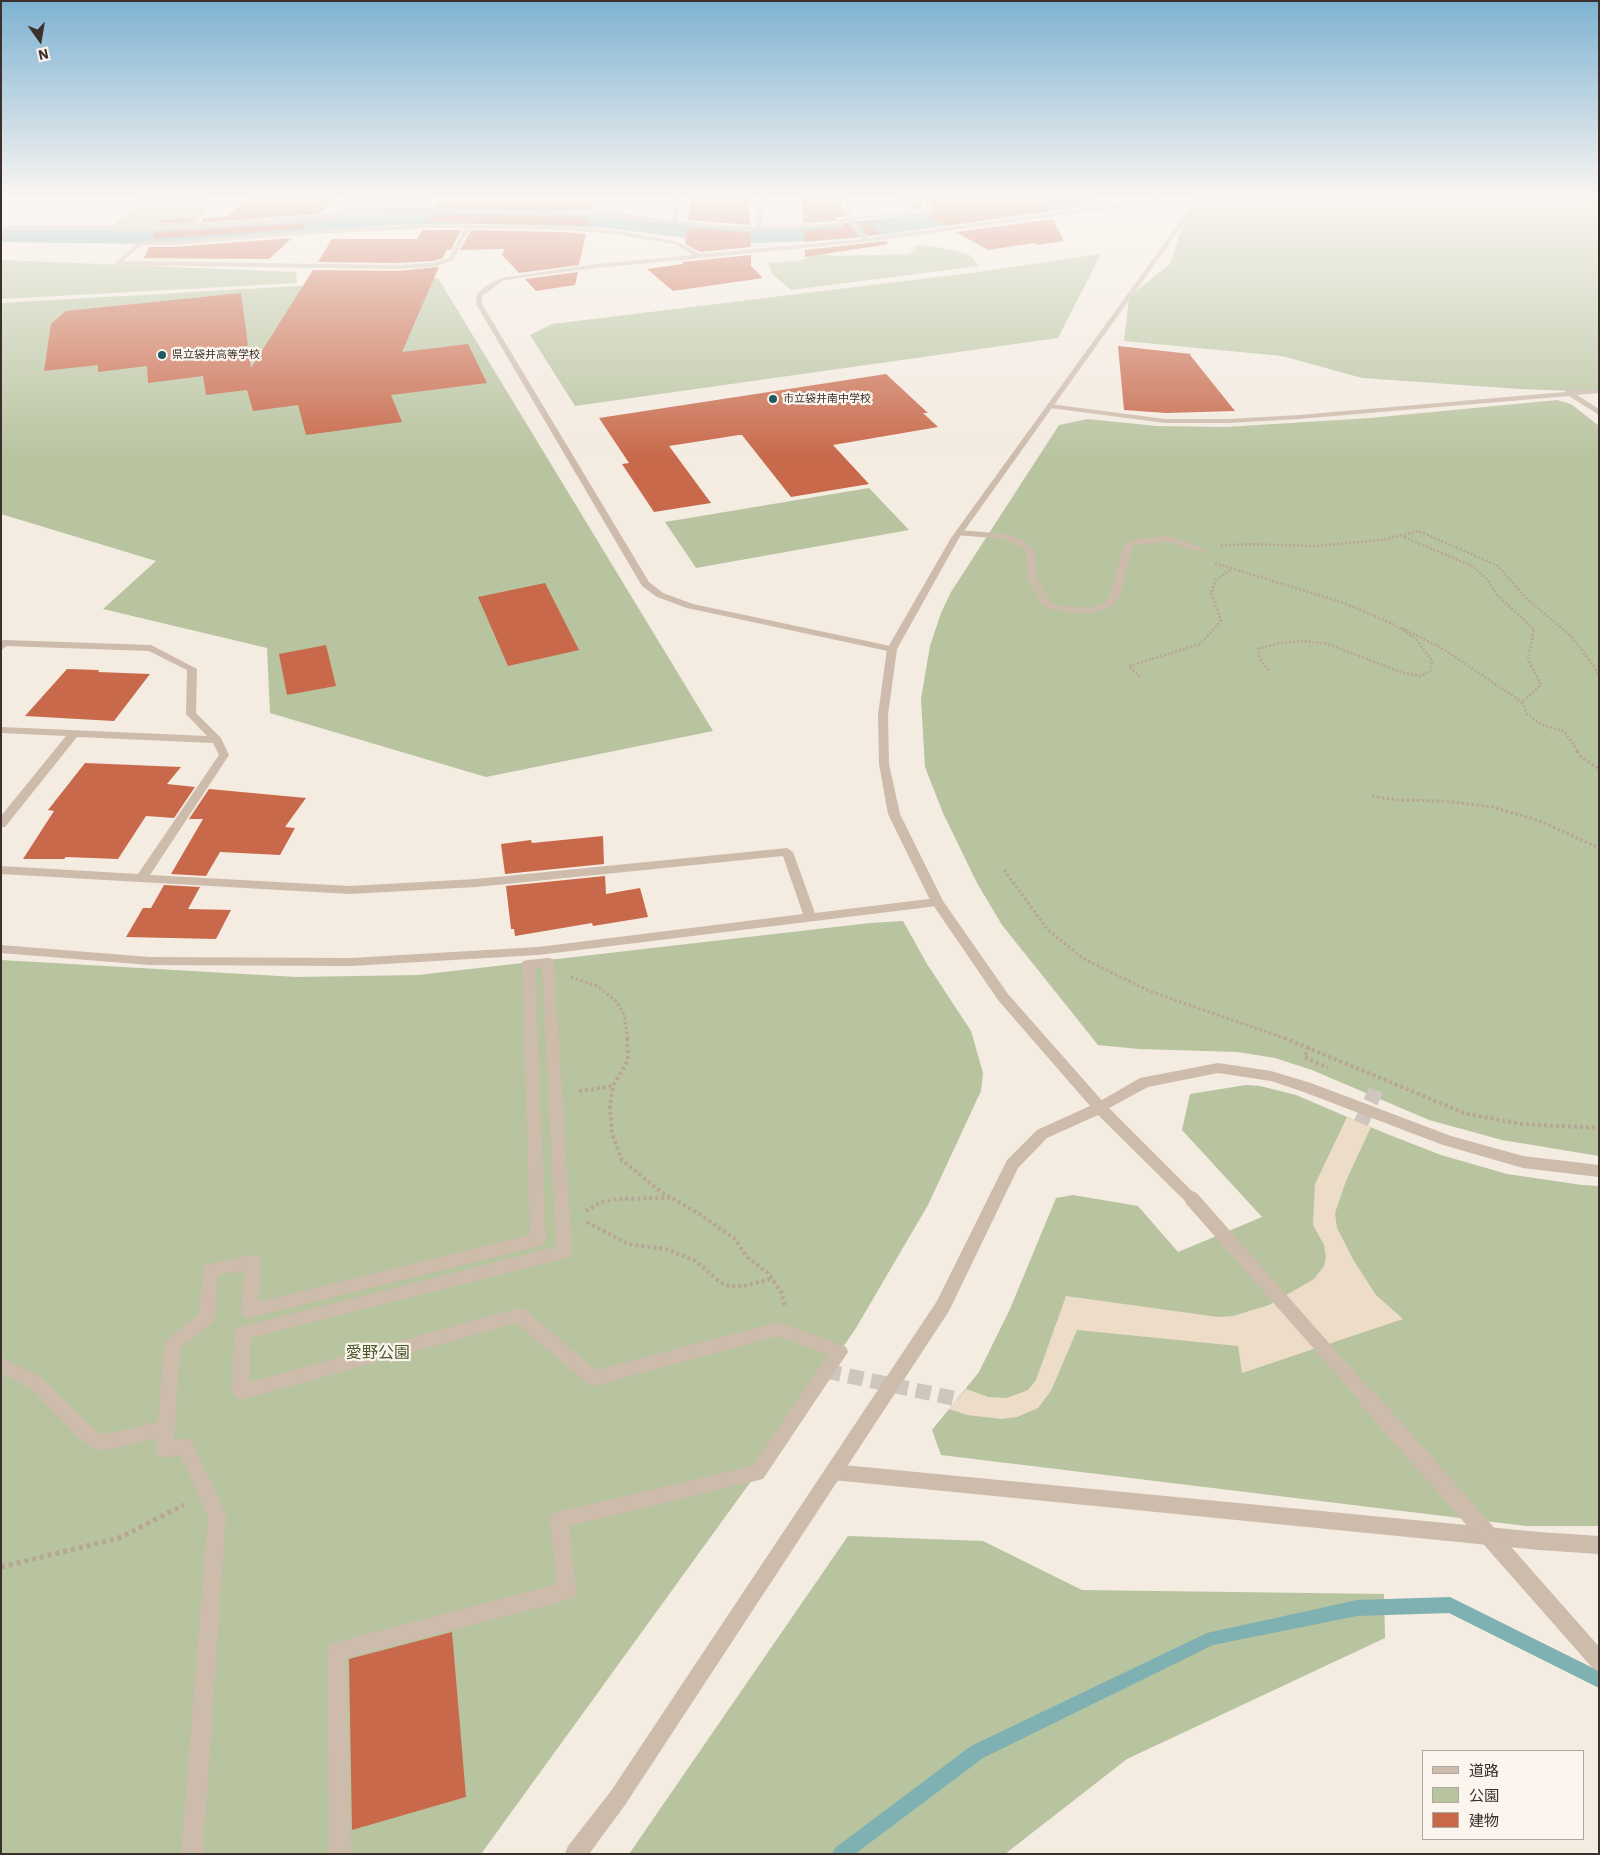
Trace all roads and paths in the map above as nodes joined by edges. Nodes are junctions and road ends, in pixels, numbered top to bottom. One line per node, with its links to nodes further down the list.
1 (493, 285): 13 (street)
2 (1137, 285): 5 (street)
3 (1599, 391): 4 (street)
4 (1568, 392): 5 (street); 6 (street)
5 (1050, 406): 7 (street)
6 (1599, 412)
7 (959, 533): 9 (street); 13 (street)
8 (1404, 536): 9 (path); 15 (path); 17 (path)
9 (1202, 549): 10 (path)
10 (1232, 568): 11 (path); 16 (path)
11 (1393, 624): 14 (path); 17 (path)
12 (1, 647): 20 (street)
13 (892, 649): 28 (street)
14 (1269, 671)
15 (1599, 676)
16 (1140, 677)
17 (1522, 702): 21 (path)
18 (1, 730): 19 (street)
19 (73, 735): 20 (street); 23 (street)
20 (217, 740): 27 (street)
21 (1599, 769)
22 (1372, 796): 24 (path)
23 (1, 824)
24 (1599, 848)
25 (1, 870): 27 (street)
26 (1004, 870): 32 (path)
27 (141, 879): 29 (street)
28 (937, 902): 29 (street); 36 (street)
29 (811, 918): 30 (street)
30 (1, 949)
31 (548, 975): 34 (path); 35 (street); 44 (street)
32 (1308, 1047): 33 (path); 37 (path)
33 (1320, 1064)
34 (613, 1086): 35 (path); 39 (path)
35 (555, 1095): 40 (street)
36 (1100, 1108): 38 (street); 45 (street); 49 (street, bridge)
37 (1599, 1128)
38 (1599, 1172)
39 (672, 1198): 40 (path); 41 (path)
40 (570, 1219): 41 (path); 42 (street)
41 (771, 1279): 42 (path)
42 (788, 1332): 51 (street)
43 (1, 1364): 44 (street)
44 (167, 1428): 46 (street)
45 (833, 1472): 47 (street); 52 (street)
46 (207, 1494): 48 (path); 50 (street)
47 (1599, 1546)
48 (1, 1567)
49 (1599, 1661)
50 (192, 1854)
51 (340, 1854)
52 (576, 1854)

